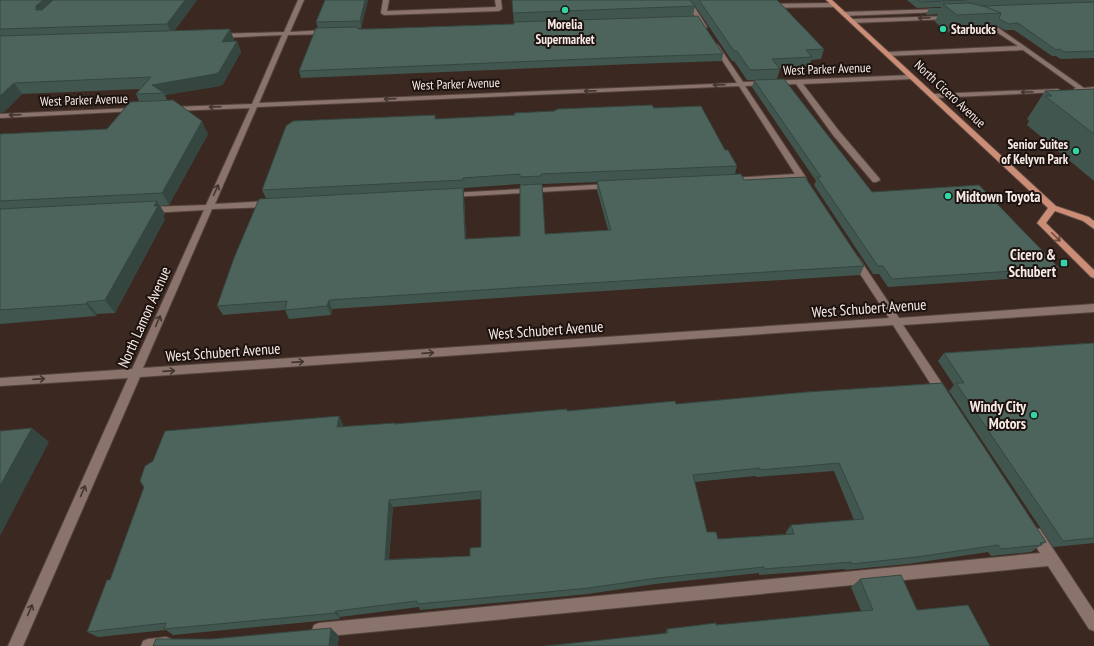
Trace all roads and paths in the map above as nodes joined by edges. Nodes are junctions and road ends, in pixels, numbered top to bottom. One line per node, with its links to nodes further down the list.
1 (301, 0): 14 (street, North Lamon Avenue)
2 (386, 0): 3 (street)
3 (498, 0)
4 (687, 0): 20 (street)
5 (746, 0): 7 (street)
6 (829, 0): 7 (main road, North Cicero Avenue)
7 (834, 5): 9 (main road, North Cicero Avenue)
8 (950, 10): 9 (street)
9 (844, 14): 12 (main road, North Cicero Avenue)
10 (955, 17): 12 (street, one-way to 12)
11 (976, 18): 16 (street)
12 (852, 21): 17 (main road, North Cicero Avenue)
13 (335, 32): 14 (street)
14 (286, 34): 15 (street); 24 (street, North Lamon Avenue)
15 (214, 36)
16 (1024, 48): 17 (street); 22 (street)
17 (888, 54): 18 (main road, North Cicero Avenue)
18 (912, 77): 19 (street, West Parker Avenue); 23 (main road, North Cicero Avenue)
19 (798, 82): 20 (street, West Parker Avenue); 30 (street)
20 (740, 84): 24 (street, West Parker Avenue, one-way to 24); 28 (street)
21 (1094, 89): 22 (street)
22 (1083, 90): 23 (street, one-way to 23)
23 (933, 96): 36 (main road, North Cicero Avenue)
24 (254, 105): 25 (street, West Parker Avenue, one-way to 25); 35 (street, North Lamon Avenue, one-way to 24)
25 (163, 109)
26 (140, 110): 27 (street, West Parker Avenue, one-way to 27)
27 (0, 116)
28 (801, 176): 29 (street); 32 (street)
29 (721, 180)
30 (876, 180)
31 (618, 186): 33 (street)
32 (809, 190)
33 (444, 195)
34 (277, 204): 35 (street)
35 (209, 207): 37 (street); 43 (street, North Lamon Avenue, one-way to 35)
36 (1053, 208): 38 (main road, North Cicero Avenue); 40 (main road, one-way to 40)
37 (141, 211)
38 (1094, 226)
39 (853, 256): 42 (street)
40 (1094, 275)
41 (1094, 308): 42 (street, West Schubert Avenue)
42 (896, 321): 43 (street, West Schubert Avenue, one-way to 42); 45 (street)
43 (136, 373): 44 (street, West Schubert Avenue, one-way to 43); 51 (street, North Lamon Avenue, one-way to 43)
44 (0, 382)
45 (952, 406)
46 (1030, 526): 47 (street)
47 (1052, 559): 48 (street); 49 (street)
48 (1094, 624)
49 (306, 631)
50 (179, 643): 52 (street)
51 (14, 646)
52 (148, 646)

